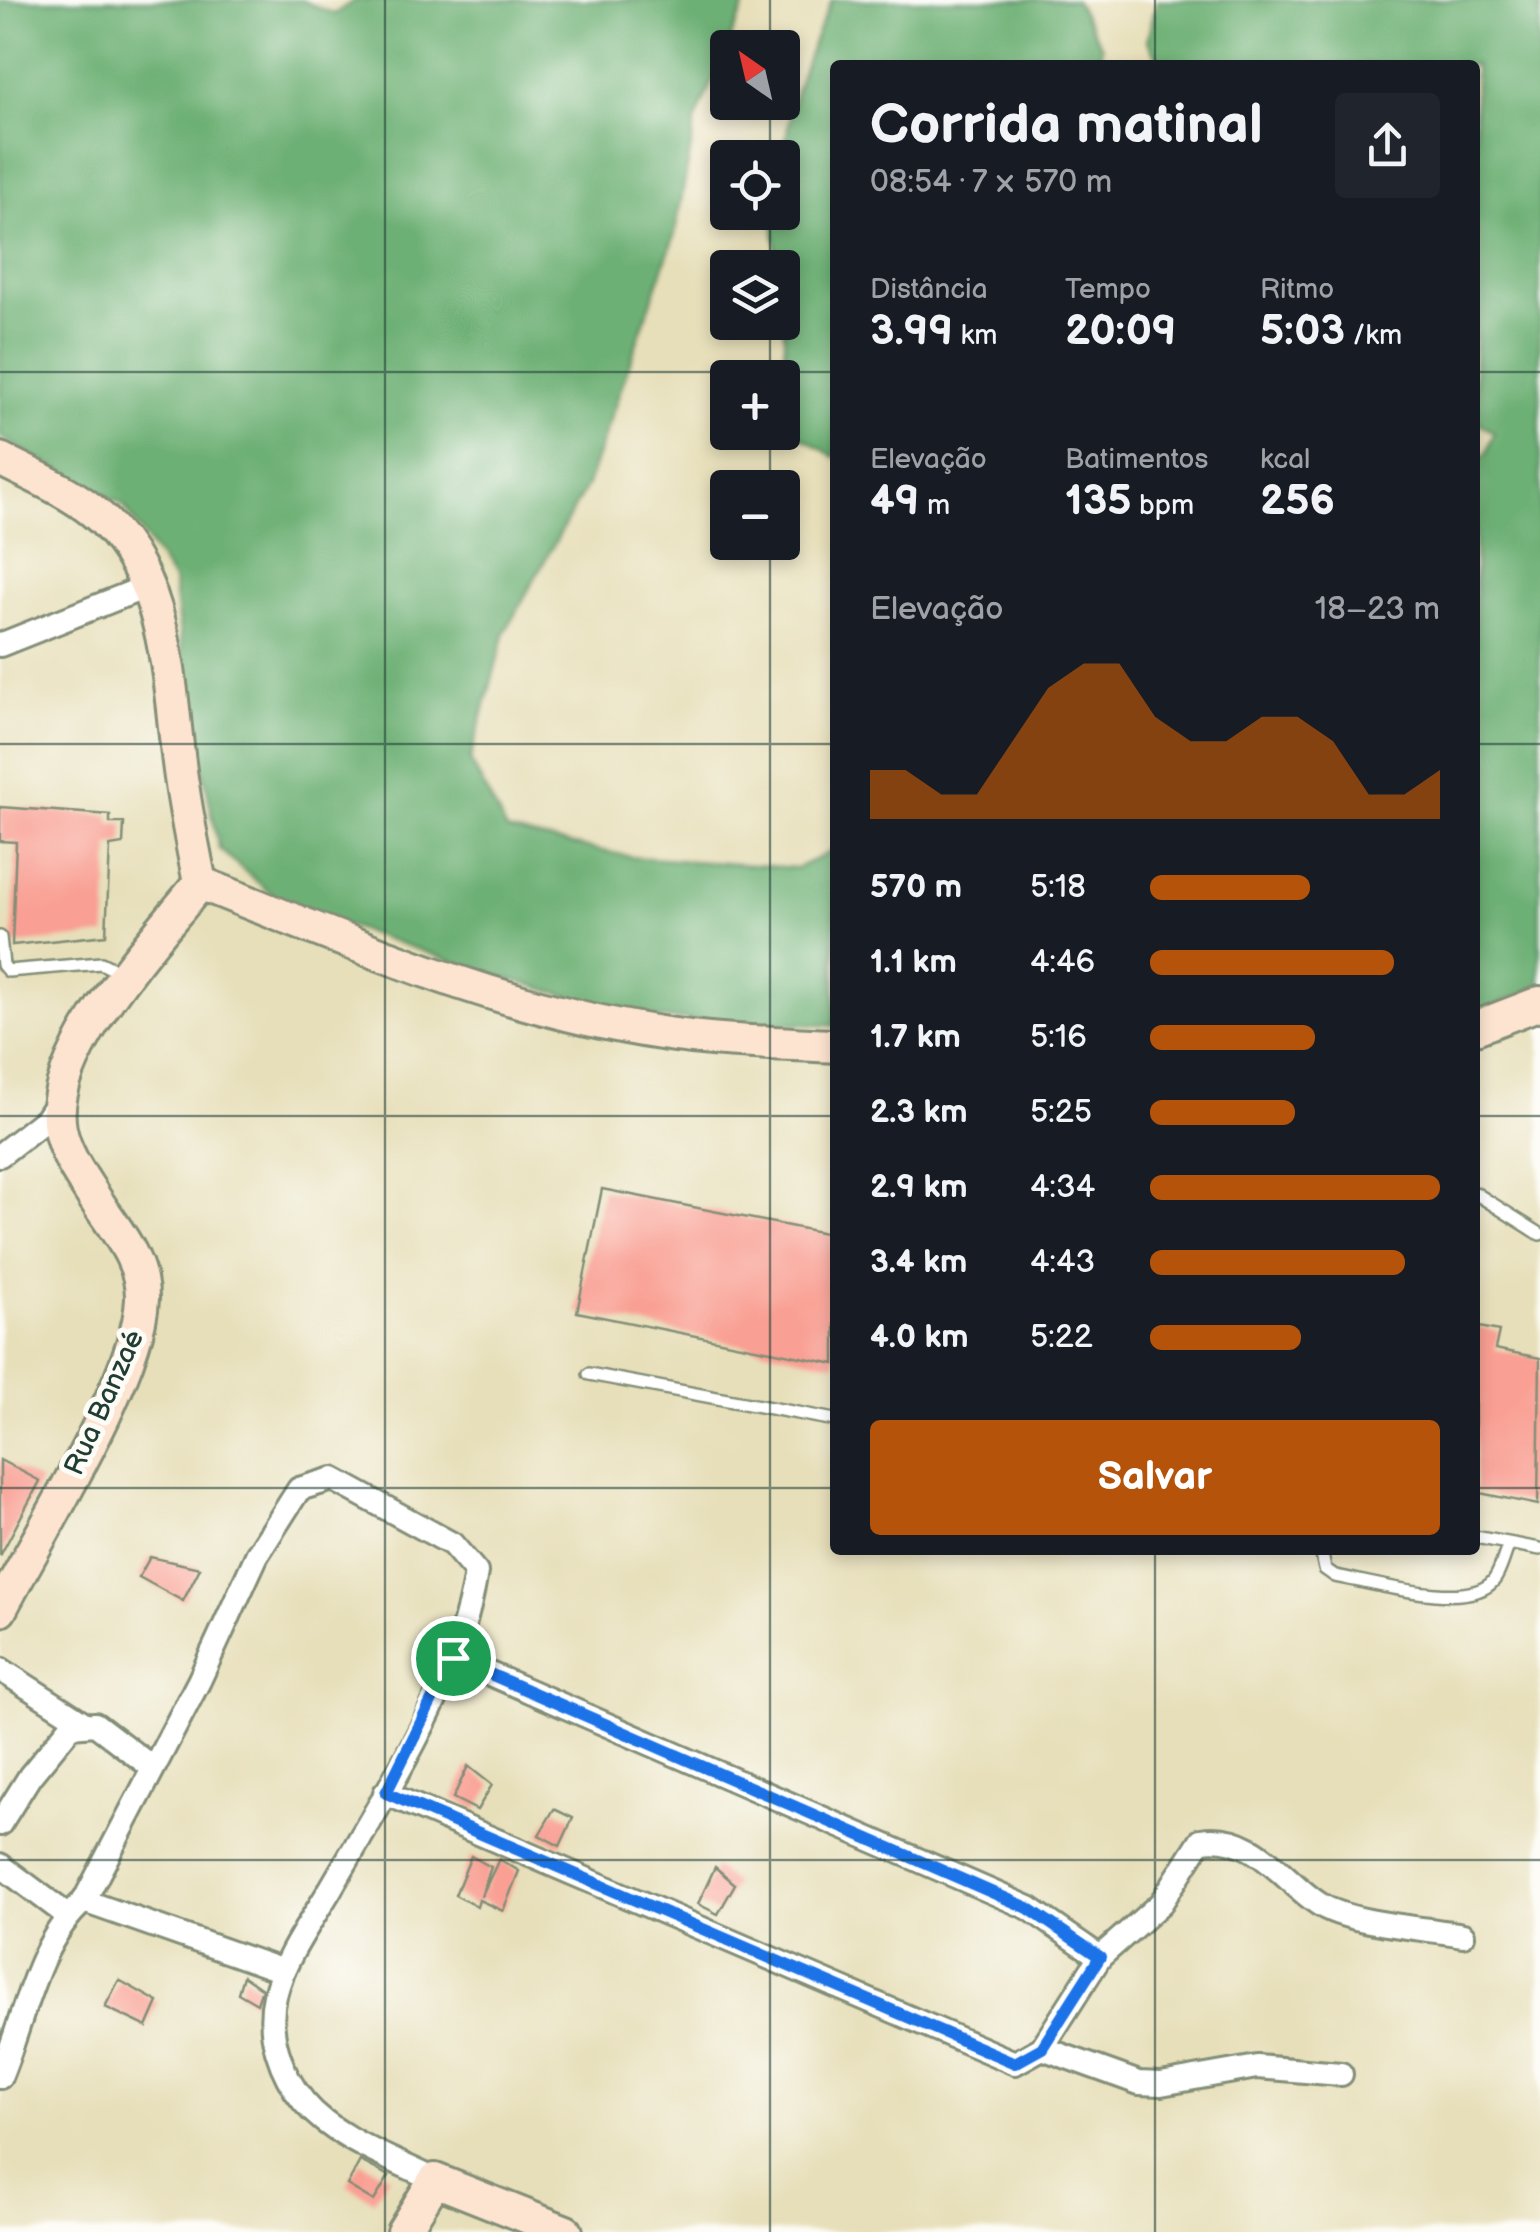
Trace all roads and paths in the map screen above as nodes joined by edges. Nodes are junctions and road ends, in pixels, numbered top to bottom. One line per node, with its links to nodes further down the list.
1 (0, 459): 2 (main road)
2 (148, 586): 3 (street); 4 (main road)
3 (0, 645)
4 (200, 883): 6 (main road); 9 (main road)
5 (0, 937): 6 (lane)
6 (127, 976): 10 (main road)
7 (1540, 1003): 8 (main road)
8 (1480, 1026)
9 (830, 1046)
10 (59, 1098): 11 (street); 20 (main road, Rua Banzaé)
11 (0, 1155)
12 (1480, 1196): 13 (lane)
13 (1540, 1234)
14 (589, 1374): 15 (lane)
15 (830, 1419)
16 (1480, 1539): 17 (lane)
17 (1509, 1544): 18 (lane); 19 (lane)
18 (1540, 1550)
19 (1323, 1555)
20 (0, 1610)
21 (453, 1658): 24 (street); 25 (street); 30 (street)
22 (0, 1670): 23 (street)
23 (82, 1722): 24 (street); 26 (street)
24 (154, 1768): 28 (street)
25 (386, 1793): 31 (street); 32 (street)
26 (0, 1824)
27 (0, 1865): 28 (street)
28 (75, 1908): 31 (street); 34 (street)
29 (1463, 1935): 30 (street)
30 (1100, 1957): 32 (street)
31 (283, 1971): 35 (street)
32 (1042, 2048): 33 (street)
33 (1341, 2074)
34 (0, 2076)
35 (435, 2180): 36 (main road); 37 (main road)
36 (403, 2232)
37 (566, 2232)

